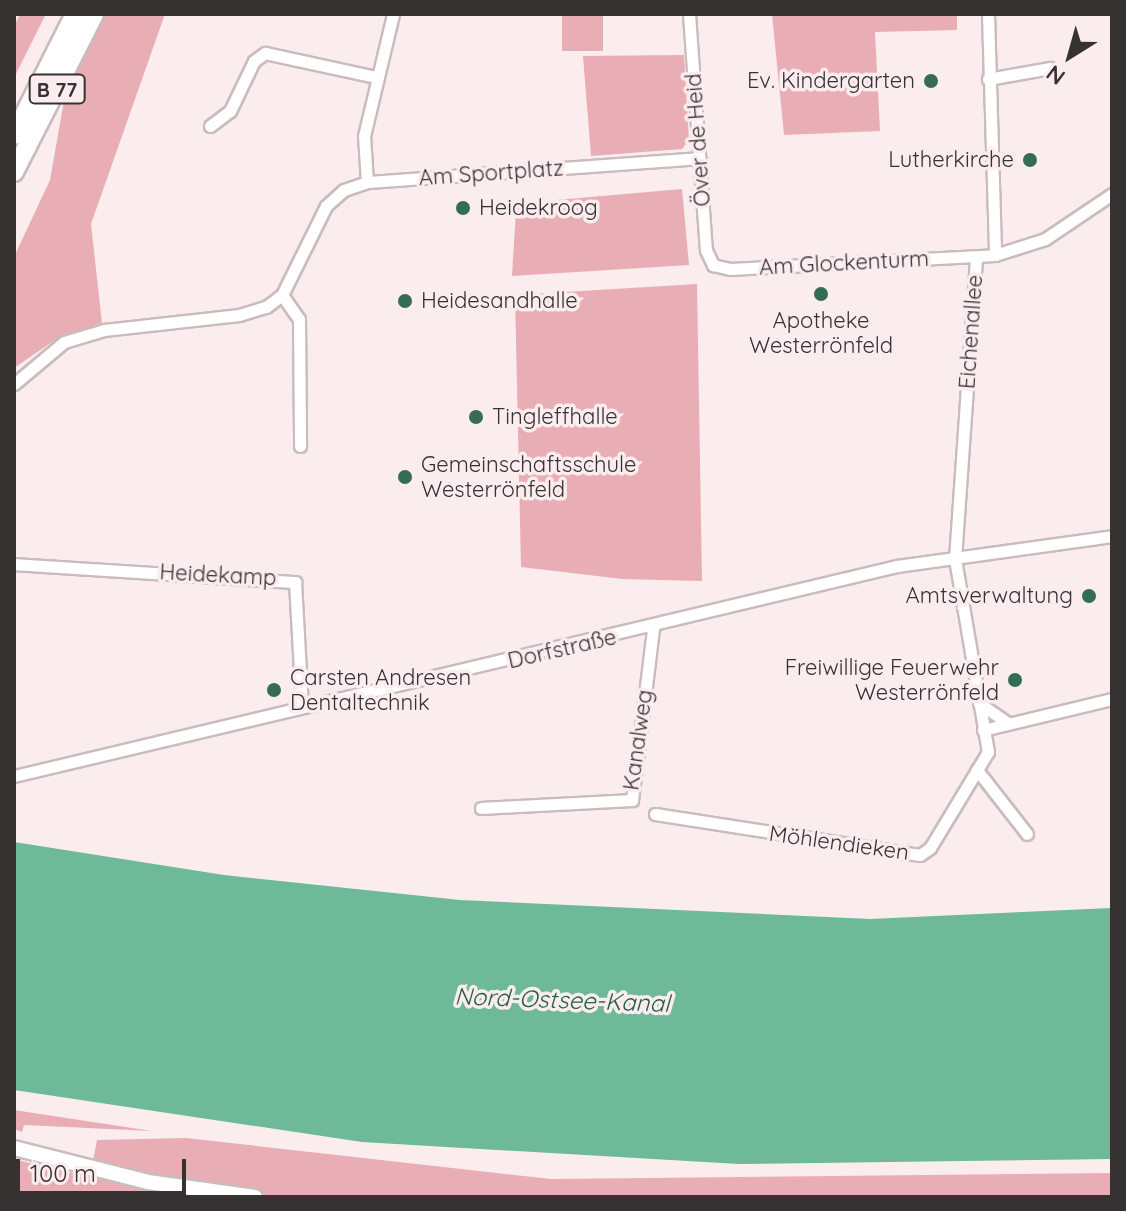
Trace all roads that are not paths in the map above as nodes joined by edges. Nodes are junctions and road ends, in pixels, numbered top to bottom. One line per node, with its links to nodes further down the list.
1 (75, 14): 10 (highway, B 77)
2 (94, 14): 12 (highway, B 77)
3 (393, 14): 7 (street)
4 (689, 14): 11 (street, Över de Heid)
5 (988, 14): 8 (street)
6 (1050, 68): 8 (street)
7 (376, 77): 9 (street); 13 (street)
8 (988, 79): 15 (street)
9 (210, 126)
10 (14, 135)
11 (699, 158): 13 (street, Am Sportplatz); 17 (street, Över de Heid)
12 (14, 172)
13 (367, 182): 18 (street, Am Sportplatz)
14 (1112, 194): 15 (street, Eichenallee)
15 (995, 255): 16 (street, Eichenallee)
16 (976, 258): 17 (street, Am Glockenturm); 22 (street, Eichenallee)
17 (713, 265)
18 (282, 295): 19 (street); 20 (street)
19 (14, 384)
20 (300, 446)
21 (1112, 536): 22 (street, Dorfstraße)
22 (955, 559): 24 (street, Dorfstraße); 26 (street, Eichenallee)
23 (14, 564): 27 (street, Heidekamp)
24 (653, 628): 27 (street, Dorfstraße); 32 (street, Kanalweg)
25 (1112, 699): 28 (street)
26 (979, 703): 28 (street); 29 (street, Möhlendieken)
27 (302, 707): 31 (street, Dorfstraße)
28 (1008, 723): 29 (street)
29 (983, 730): 30 (street, Möhlendieken)
30 (977, 770): 33 (street, Möhlendieken); 34 (street)
31 (14, 776)
32 (481, 808)
33 (655, 814)
34 (1027, 834)
35 (14, 1148): 36 (street)
36 (255, 1197)

